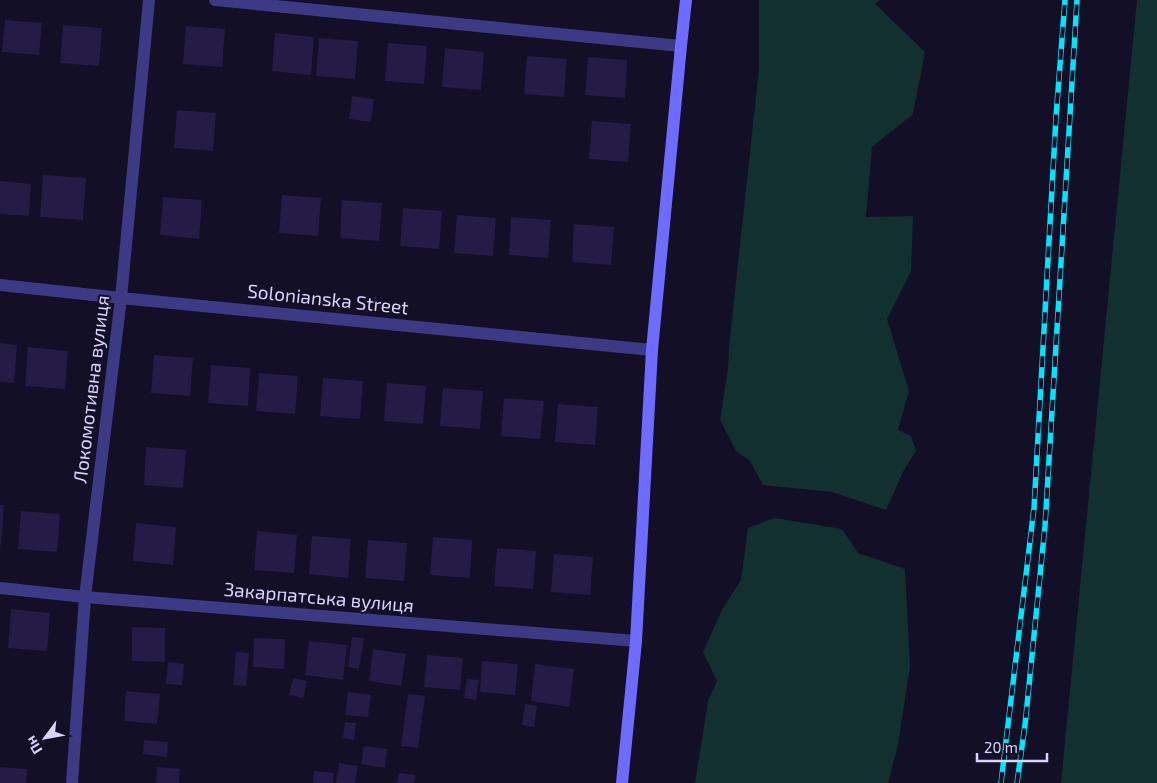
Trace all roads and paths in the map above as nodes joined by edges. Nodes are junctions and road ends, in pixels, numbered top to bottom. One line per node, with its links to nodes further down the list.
1 (149, 0): 6 (street, Локомотивна вулиця)
2 (214, 0): 4 (street)
3 (686, 0): 4 (street)
4 (681, 46): 7 (street)
5 (0, 285): 6 (street, Solonianska Street)
6 (121, 298): 7 (street, Solonianska Street); 9 (street, Локомотивна вулиця)
7 (652, 350): 10 (street)
8 (0, 588): 9 (street, Закарпатська вулиця)
9 (85, 597): 10 (street, Закарпатська вулиця); 11 (street, Локомотивна вулиця)
10 (636, 641): 12 (street)
11 (72, 783)
12 (622, 783)

